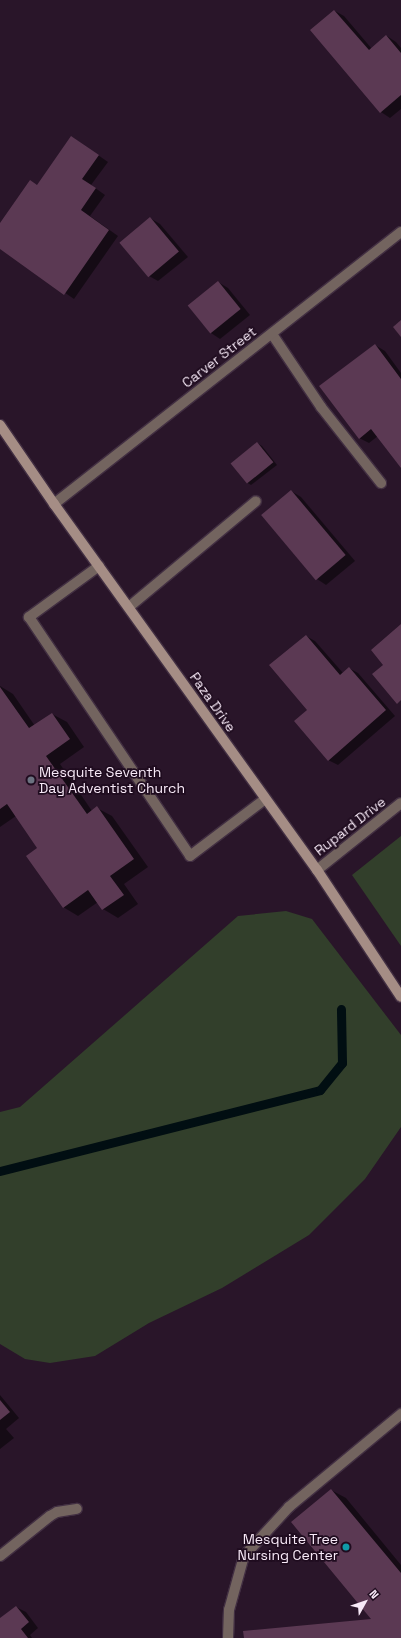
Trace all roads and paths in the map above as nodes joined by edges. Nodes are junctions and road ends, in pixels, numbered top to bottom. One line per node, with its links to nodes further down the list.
1 (401, 232): 2 (street, Carver Street)
2 (272, 334): 4 (street); 6 (street, Carver Street)
3 (0, 425): 6 (street, Paza Drive)
4 (381, 483)
5 (256, 501): 8 (street)
6 (54, 504): 7 (street, Paza Drive)
7 (100, 566): 8 (street, Paza Drive); 9 (street)
8 (129, 607): 9 (street, Paza Drive)
9 (265, 799): 11 (street, Paza Drive)
10 (401, 803): 11 (street, Rupard Drive)
11 (317, 870): 12 (street, Paza Drive)
12 (401, 997)
13 (401, 1414): 16 (street)
14 (77, 1509): 15 (street)
15 (0, 1556)
16 (228, 1638)

